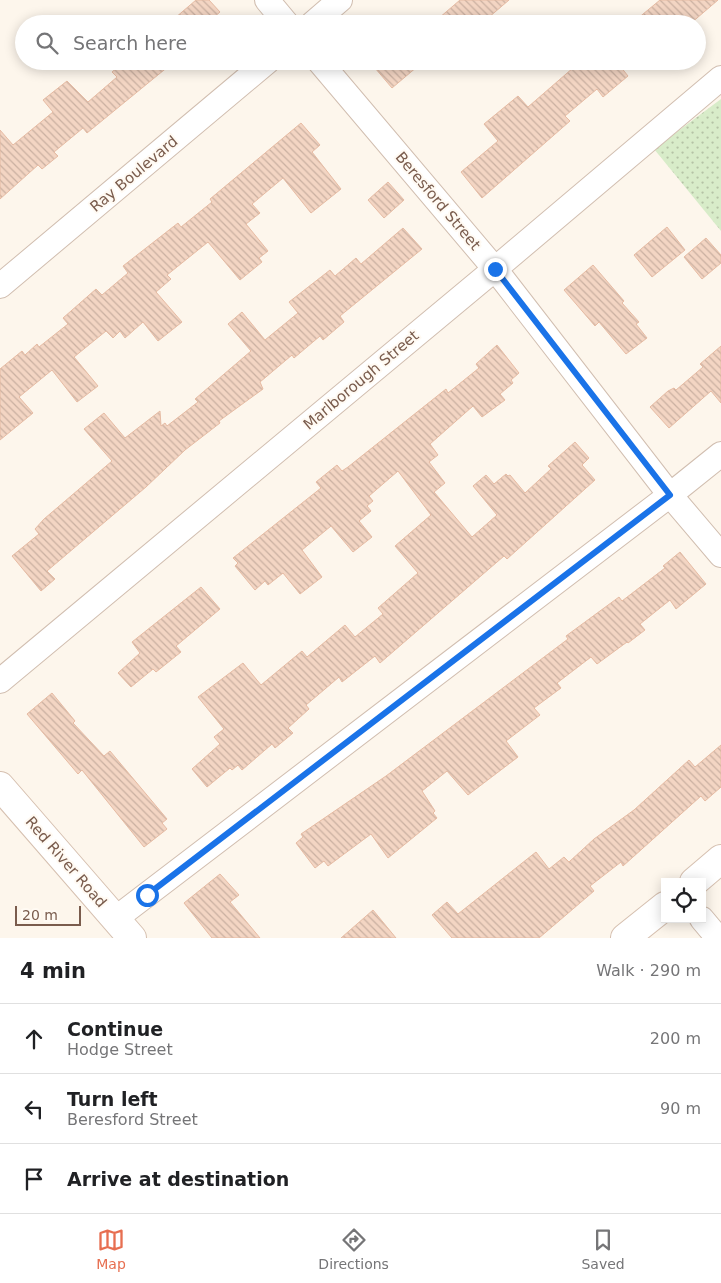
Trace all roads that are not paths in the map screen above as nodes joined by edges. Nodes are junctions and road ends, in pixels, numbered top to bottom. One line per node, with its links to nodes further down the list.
1 (267, 0): 3 (street)
2 (340, 0): 4 (street)
3 (280, 15)
4 (322, 15)
5 (257, 70): 9 (street, Ray Boulevard)
6 (327, 70): 8 (street, Beresford Street)
7 (721, 78): 8 (street, Marlborough Street)
8 (495, 269): 11 (street, Beresford Street); 13 (street, Marlborough Street)
9 (0, 286)
10 (721, 454): 11 (street)
11 (670, 495): 12 (street, Beresford Street); 19 (street)
12 (721, 555)
13 (0, 680)
14 (0, 786): 19 (main road, Red River Road)
15 (721, 859): 16 (main road)
16 (699, 878)
17 (661, 909): 20 (main road)
18 (705, 923): 21 (street)
19 (123, 929)
20 (625, 938)
21 (718, 938)

